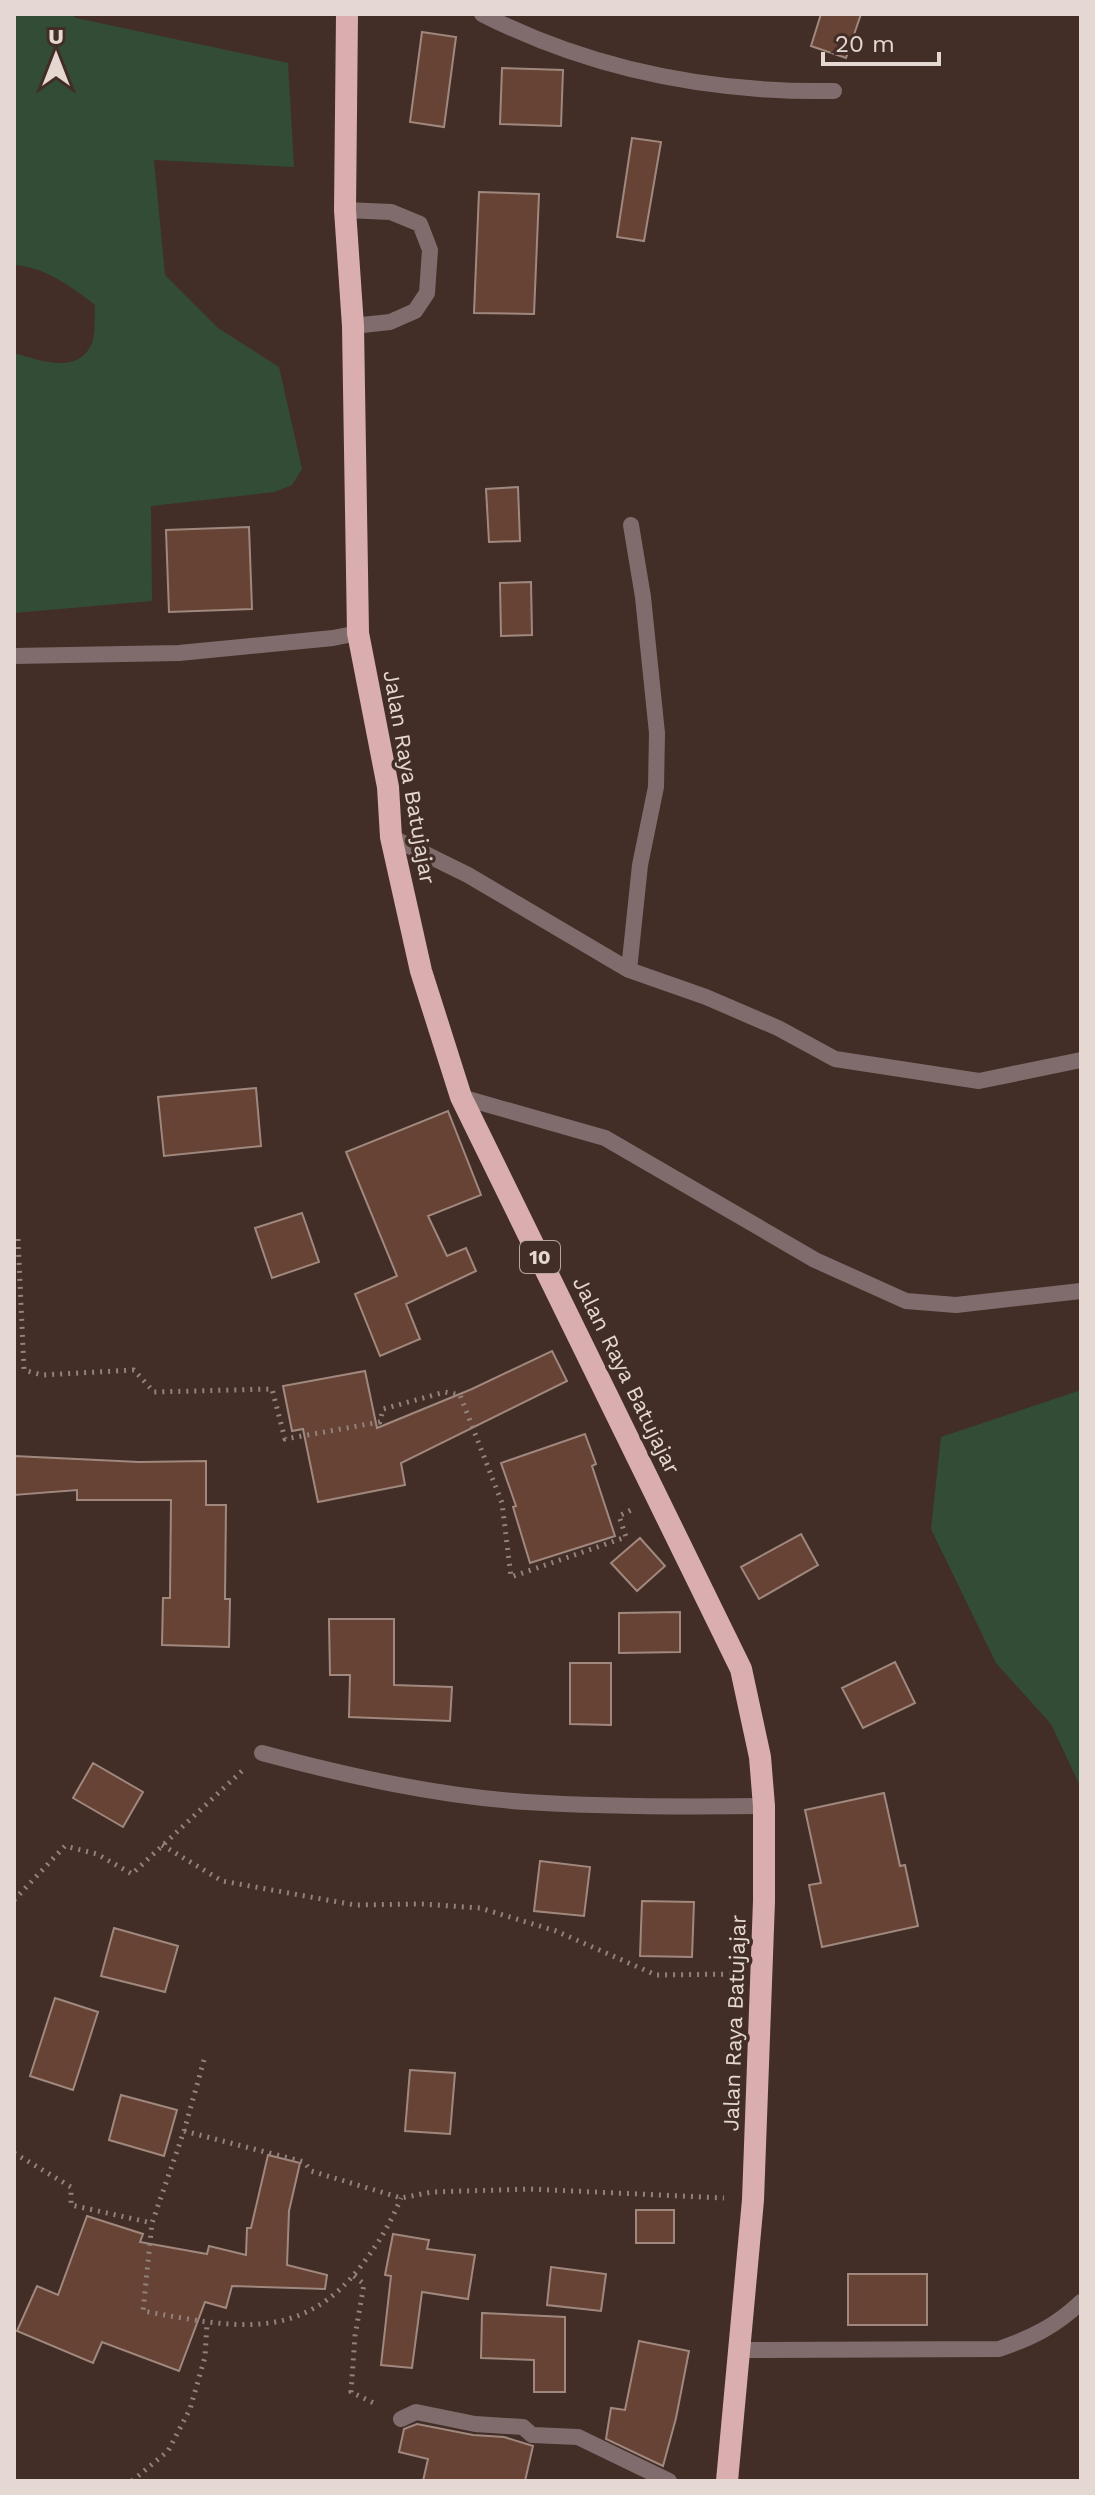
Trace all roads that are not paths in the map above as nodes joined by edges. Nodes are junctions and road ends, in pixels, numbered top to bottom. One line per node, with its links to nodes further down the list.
1 (347, 14): 4 (highway, Jalan Raya Batujajar / 10)
2 (482, 14): 3 (street)
3 (834, 91)
4 (345, 210): 5 (highway, Jalan Raya Batujajar / 10); 5 (street)
5 (353, 326): 7 (highway, Jalan Raya Batujajar / 10)
6 (631, 525): 10 (street)
7 (358, 633): 8 (street); 9 (highway, Jalan Raya Batujajar / 10)
8 (14, 656)
9 (391, 837): 10 (street); 12 (highway, Jalan Raya Batujajar / 10)
10 (629, 970): 11 (street)
11 (1081, 1060)
12 (461, 1097): 13 (street); 15 (highway, Jalan Raya Batujajar / 10)
13 (1081, 1291)
14 (262, 1753): 15 (street)
15 (764, 1806): 17 (highway, Jalan Raya Batujajar / 10)
16 (1081, 2302): 17 (street)
17 (739, 2350): 20 (highway, Jalan Raya Batujajar / 10)
18 (401, 2419): 19 (street)
19 (669, 2481)
20 (727, 2481)

